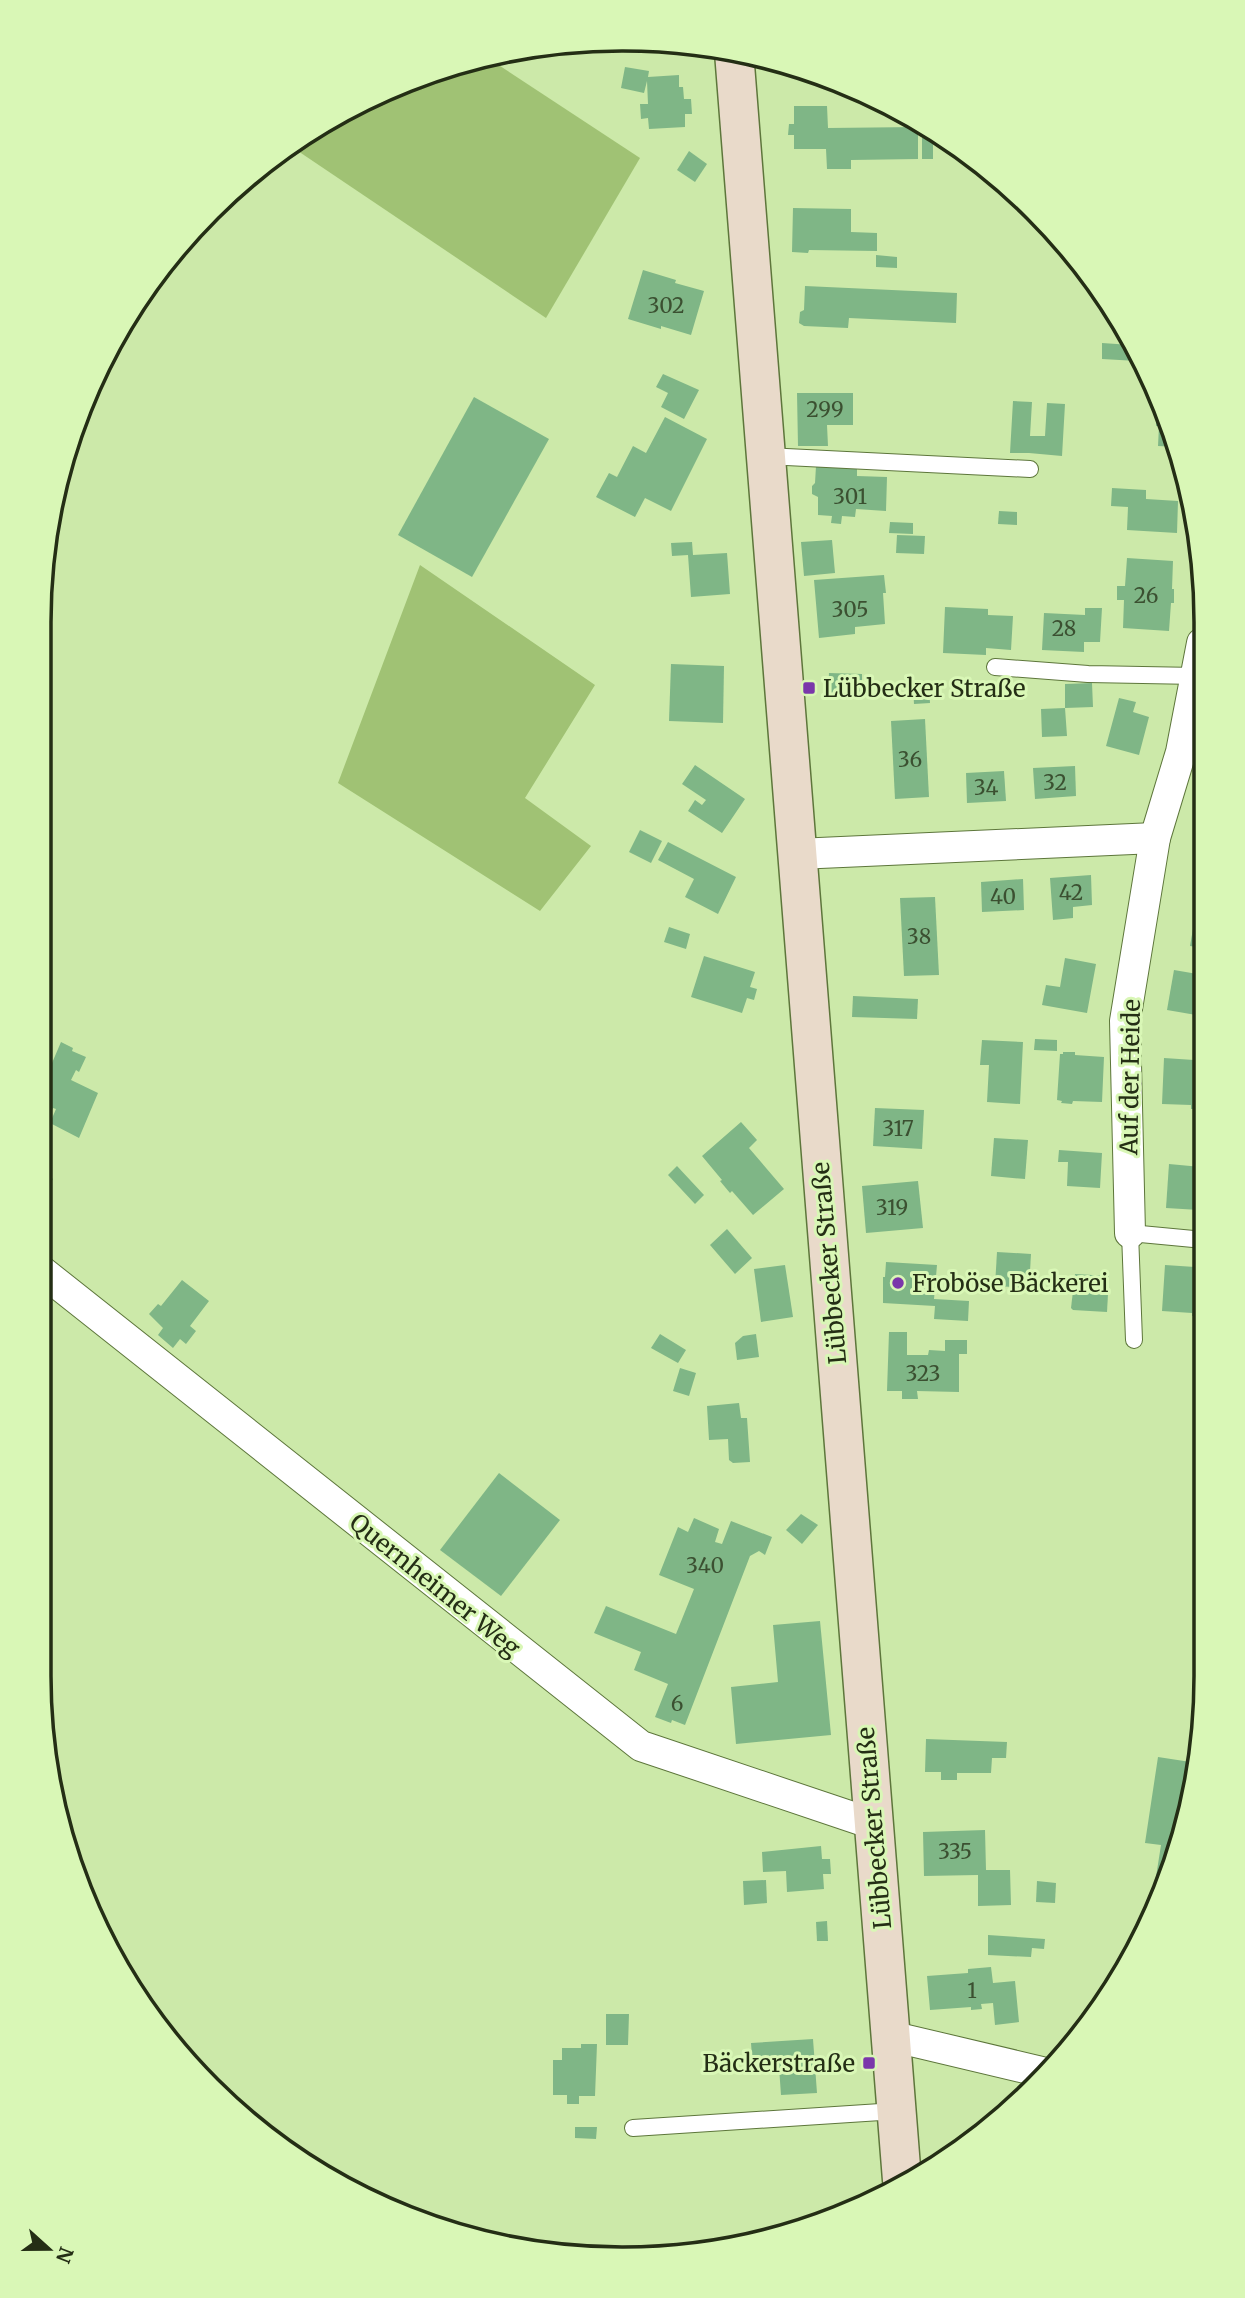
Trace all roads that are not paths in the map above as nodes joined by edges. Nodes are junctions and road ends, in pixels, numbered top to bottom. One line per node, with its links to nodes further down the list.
1 (735, 62): 2 (main road, Lübbecker Straße)
2 (766, 456): 3 (lane); 8 (main road, Lübbecker Straße)
3 (1030, 468)
4 (995, 667): 5 (lane)
5 (1194, 676)
6 (1194, 686): 7 (street, Auf der Heide)
7 (1155, 838): 8 (street); 9 (street, Auf der Heide)
8 (797, 854): 13 (main road, Lübbecker Straße)
9 (1130, 1233): 10 (lane); 12 (lane)
10 (1194, 1239)
11 (51, 1279): 13 (street, Quernheimer Weg)
12 (1134, 1340)
13 (873, 1824): 14 (main road, Lübbecker Straße)
14 (890, 2036): 15 (street); 16 (main road, Lübbecker Straße)
15 (1036, 2070)
16 (896, 2111): 17 (lane); 18 (main road, Lübbecker Straße)
17 (633, 2129)
18 (902, 2174)

